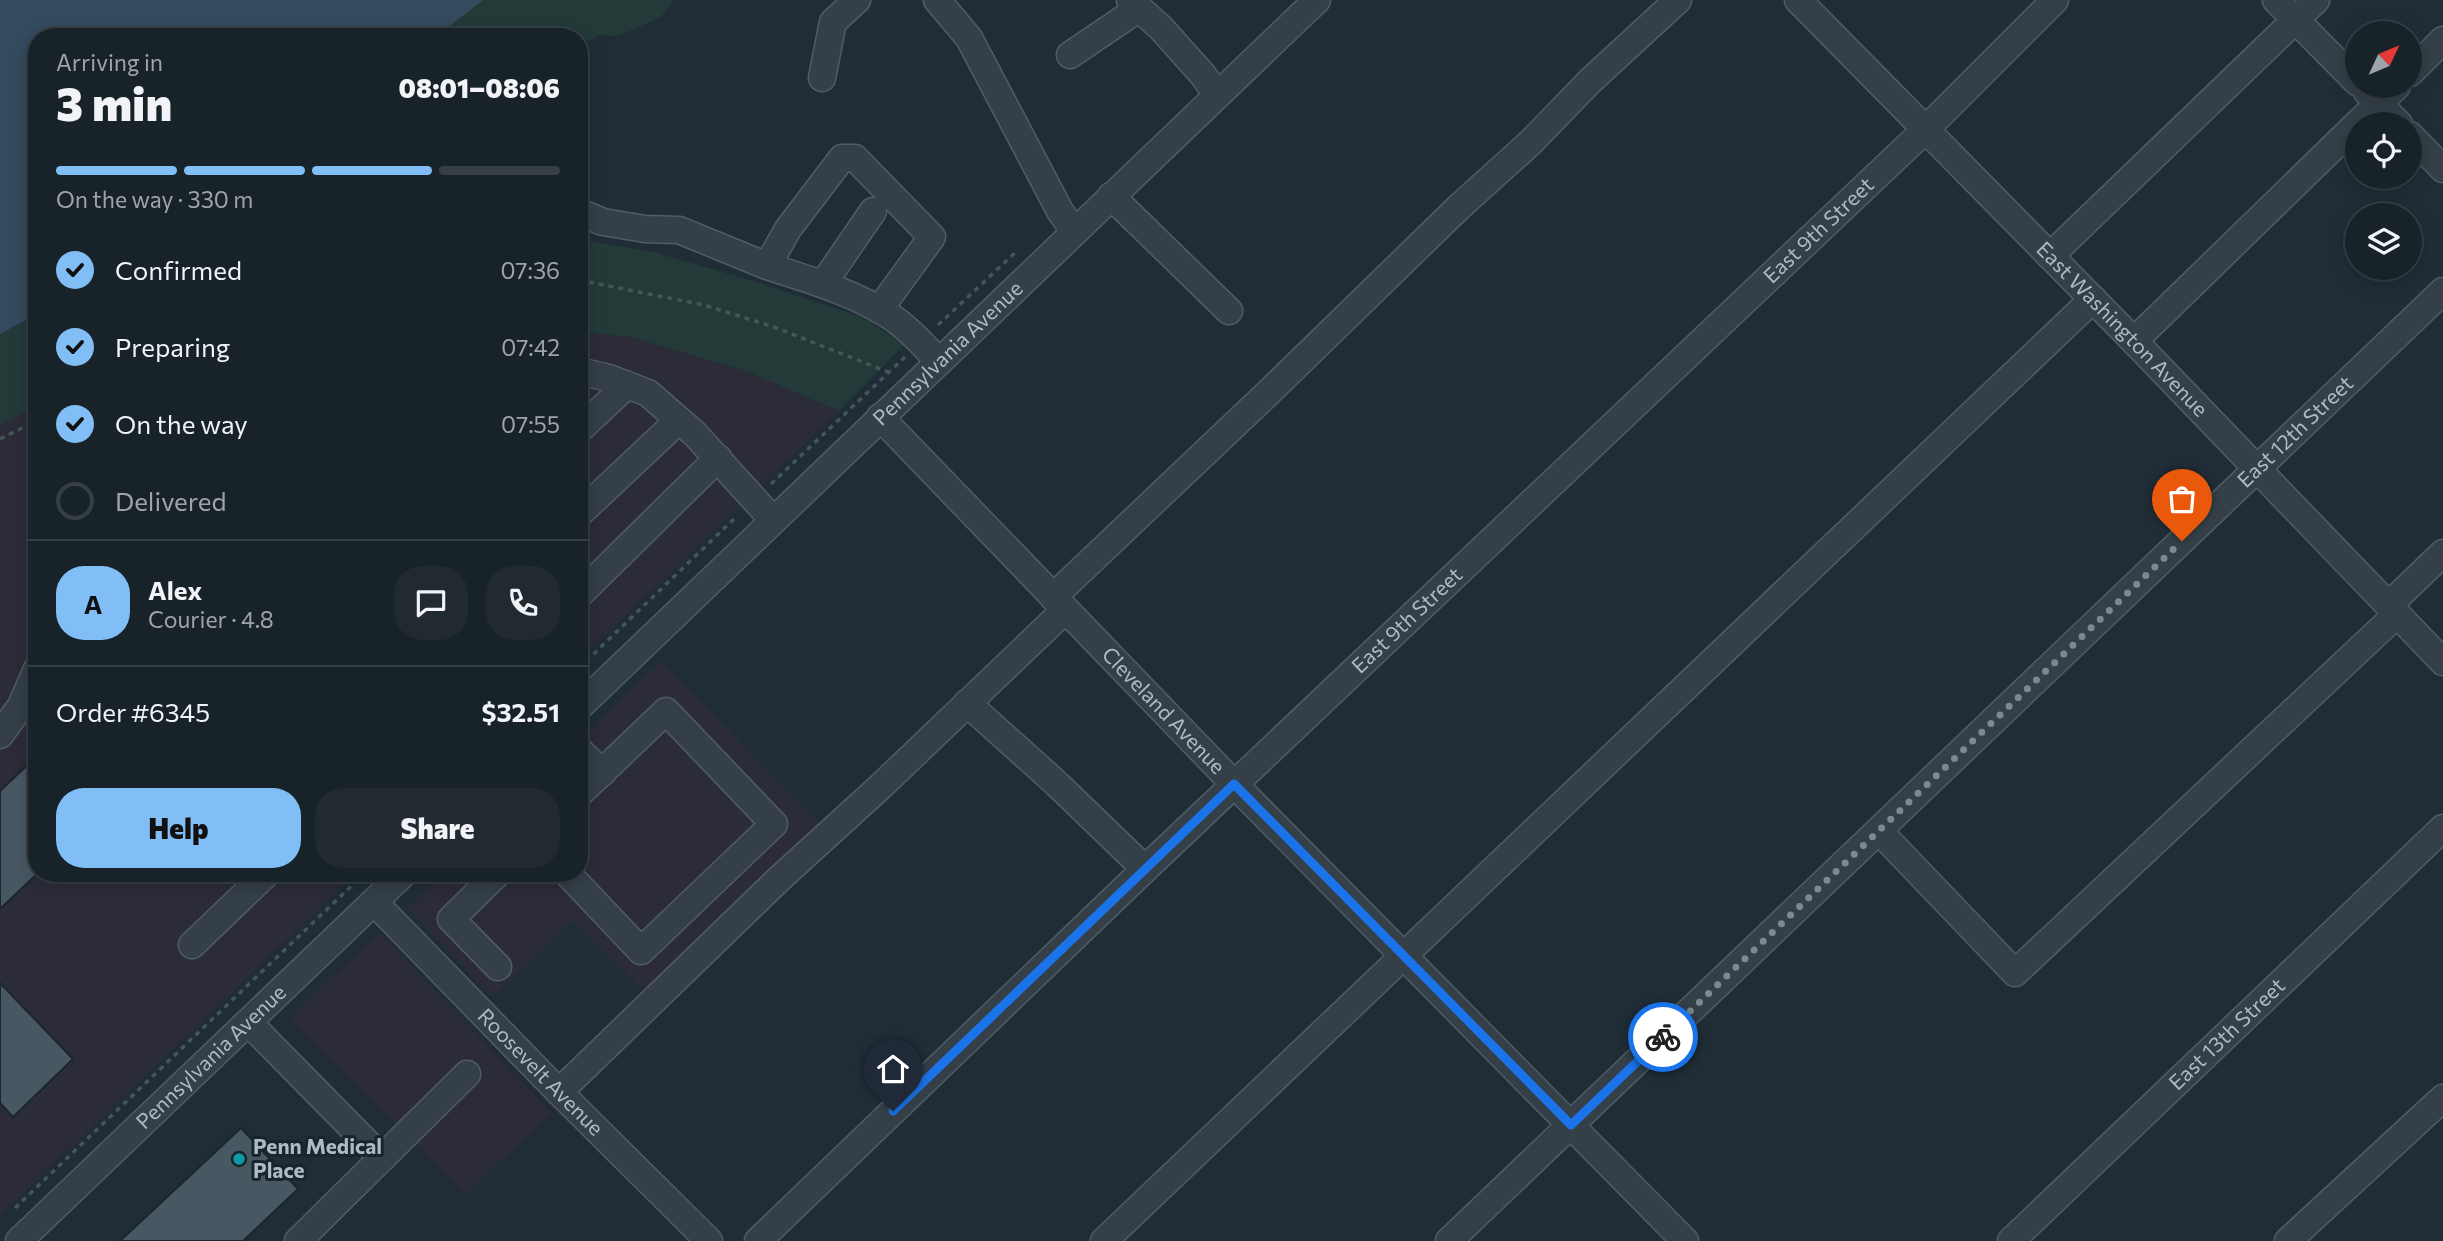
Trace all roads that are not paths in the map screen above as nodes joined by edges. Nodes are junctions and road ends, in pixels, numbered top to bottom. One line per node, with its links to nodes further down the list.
1 (857, 0): 15 (street)
2 (937, 0): 24 (street)
3 (1317, 0): 16 (street, Pennsylvania Avenue)
4 (1678, 0): 45 (street)
5 (1798, 0): 17 (street, East Washington Avenue)
6 (2055, 0): 17 (street, East 9th Street)
7 (2276, 0): 10 (street)
8 (2316, 0): 10 (street)
9 (1134, 5): 12 (street); 16 (street)
10 (2295, 20): 14 (street); 25 (street)
11 (2443, 40): 13 (street)
12 (1070, 55)
13 (2422, 61)
14 (2345, 64)
15 (822, 78)
16 (1217, 95): 21 (street, Pennsylvania Avenue)
17 (1926, 129): 25 (street, East Washington Avenue); 54 (street, East 9th Street)
18 (2345, 136): 32 (street)
19 (2422, 147): 20 (street)
20 (2443, 169)
21 (1111, 196): 24 (street, Pennsylvania Avenue); 31 (street)
22 (873, 211): 27 (street)
23 (588, 216): 26 (street)
24 (1074, 231): 33 (street, Pennsylvania Avenue)
25 (2050, 256): 29 (street, East Washington Avenue)
26 (767, 266): 27 (street); 30 (street)
27 (823, 284): 30 (street)
28 (2443, 291): 40 (street, East 12th Street)
29 (2092, 299): 32 (street, East Washington Avenue); 65 (street)
30 (879, 310): 33 (street)
31 (1228, 311)
32 (2134, 341): 40 (street, East Washington Avenue)
33 (939, 361): 36 (street, Pennsylvania Avenue)
34 (588, 373): 35 (street)
35 (627, 385): 37 (street); 38 (street)
36 (880, 417): 42 (street, Pennsylvania Avenue); 45 (street, Cleveland Avenue)
37 (679, 420): 39 (street); 41 (street)
38 (588, 422)
39 (718, 458): 42 (street); 44 (street)
40 (2257, 469): 46 (street, East Washington Avenue); 57 (street, East 12th Street)
41 (588, 506)
42 (773, 520): 49 (street, Pennsylvania Avenue)
43 (2443, 552): 46 (street)
44 (588, 586)
45 (1059, 603): 50 (street); 54 (street, Cleveland Avenue)
46 (2393, 610): 47 (street, East Washington Avenue); 57 (street)
47 (2443, 662)
48 (28, 690): 51 (street)
49 (588, 698)
50 (967, 703): 58 (street); 69 (street)
51 (0, 735)
52 (588, 759): 53 (street)
53 (602, 773): 55 (street); 62 (street)
54 (1234, 784): 58 (street, East 9th Street); 65 (street, Cleveland Avenue)
55 (588, 786)
56 (2443, 828): 80 (street, East 13th Street)
57 (1879, 831): 71 (street, East 12th Street)
58 (1145, 869): 76 (street, East 9th Street)
59 (258, 882): 64 (street)
60 (395, 882): 63 (street, Pennsylvania Avenue)
61 (489, 882): 66 (street)
62 (576, 882)
63 (374, 902): 67 (street, Pennsylvania Avenue); 69 (street, Roosevelt Avenue)
64 (192, 945)
65 (1404, 954): 71 (street, Cleveland Avenue); 77 (street)
66 (498, 967)
67 (248, 1023): 72 (street); 73 (street, Pennsylvania Avenue)
68 (467, 1074): 72 (street)
69 (559, 1092): 75 (street, Roosevelt Avenue)
70 (2443, 1098): 81 (street)
71 (1571, 1125): 78 (street, East 12th Street); 79 (street, Cleveland Avenue)
72 (382, 1158): 74 (street)
73 (19, 1241)
74 (298, 1241)
75 (709, 1241)
76 (758, 1241)
77 (1104, 1241)
78 (1449, 1241)
79 (1685, 1241)
80 (2011, 1241)
81 (2288, 1241)

